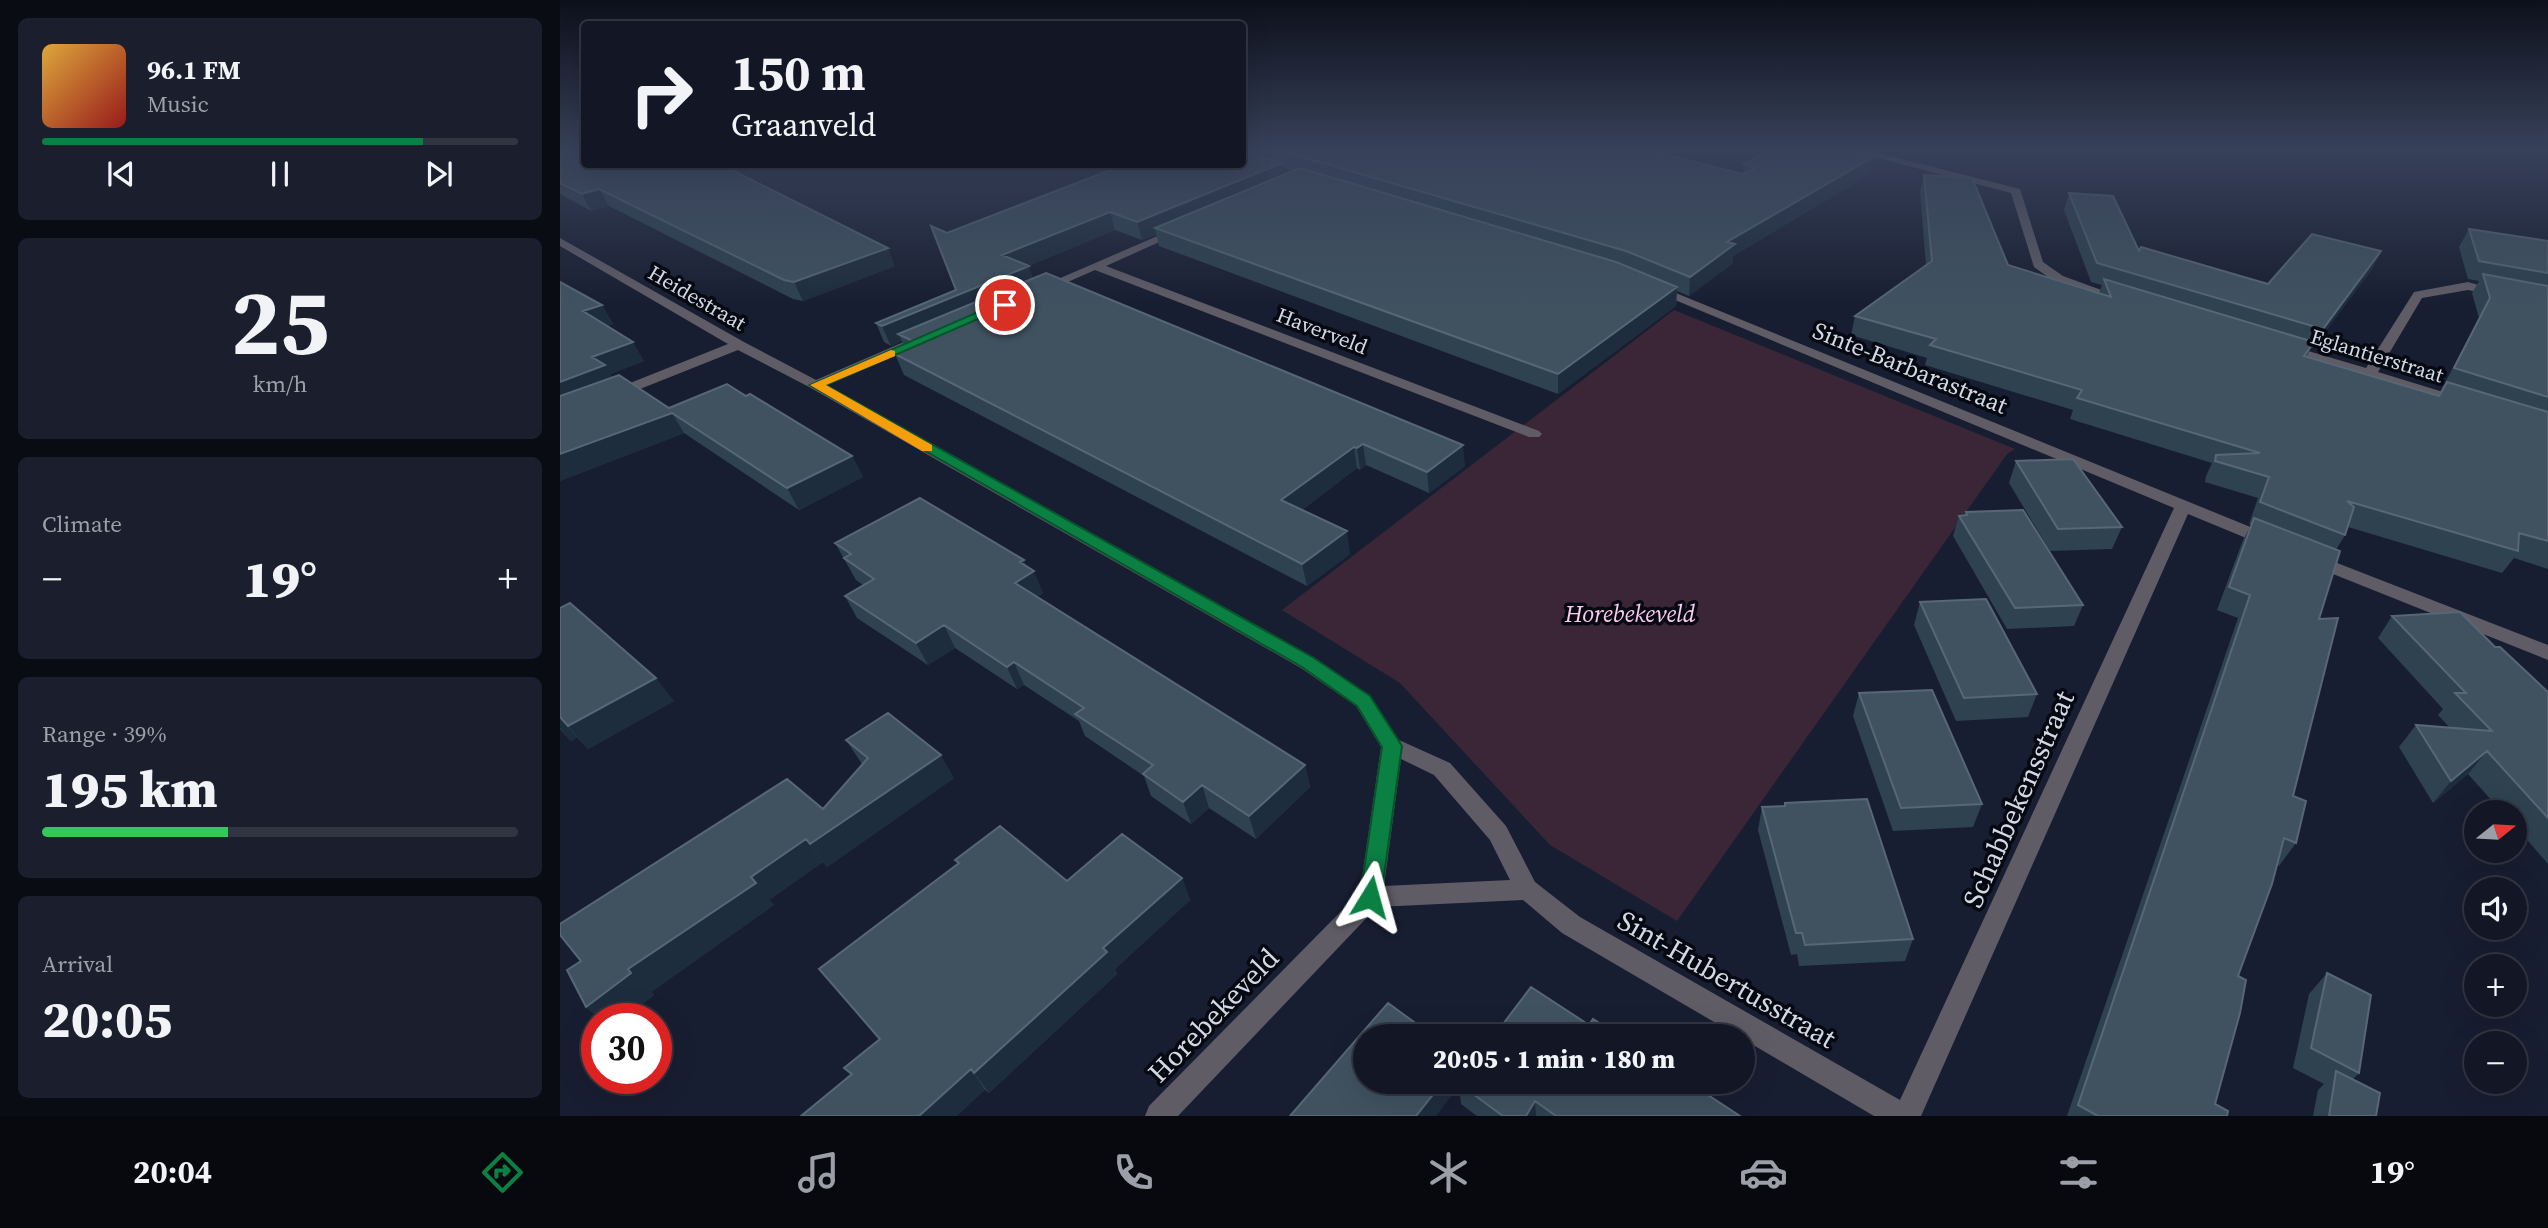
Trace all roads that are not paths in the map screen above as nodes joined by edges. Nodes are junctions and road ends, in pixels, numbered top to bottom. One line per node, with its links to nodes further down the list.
1 (2019, 200): 8 (street)
2 (1192, 225): 4 (street)
3 (560, 241): 11 (street, Heidestraat)
4 (1094, 266): 7 (street); 16 (street, Haverveld)
5 (1645, 286): 17 (street, Sinte-Barbarastraat)
6 (2508, 294): 12 (street)
7 (1028, 295)
8 (2136, 304)
9 (941, 332): 13 (street)
10 (2266, 342): 12 (street, Eglantierstraat)
11 (739, 345): 13 (street, Heidestraat); 14 (street)
12 (2370, 373): 15 (street, Eglantierstraat)
13 (816, 385): 19 (street)
14 (598, 401)
15 (2472, 405)
16 (1534, 434)
17 (2183, 507): 18 (street, Sinte-Barbarastraat); 24 (street, Schabbekensstraat)
18 (2548, 653)
19 (1392, 746): 20 (street, Sint-Hubertusstraat); 21 (street)
20 (1527, 889): 21 (street); 23 (street, Sint-Hubertusstraat)
21 (1370, 897): 22 (street, Horebekeveld)
22 (1159, 1116)
23 (1901, 1116)
24 (1907, 1116)

